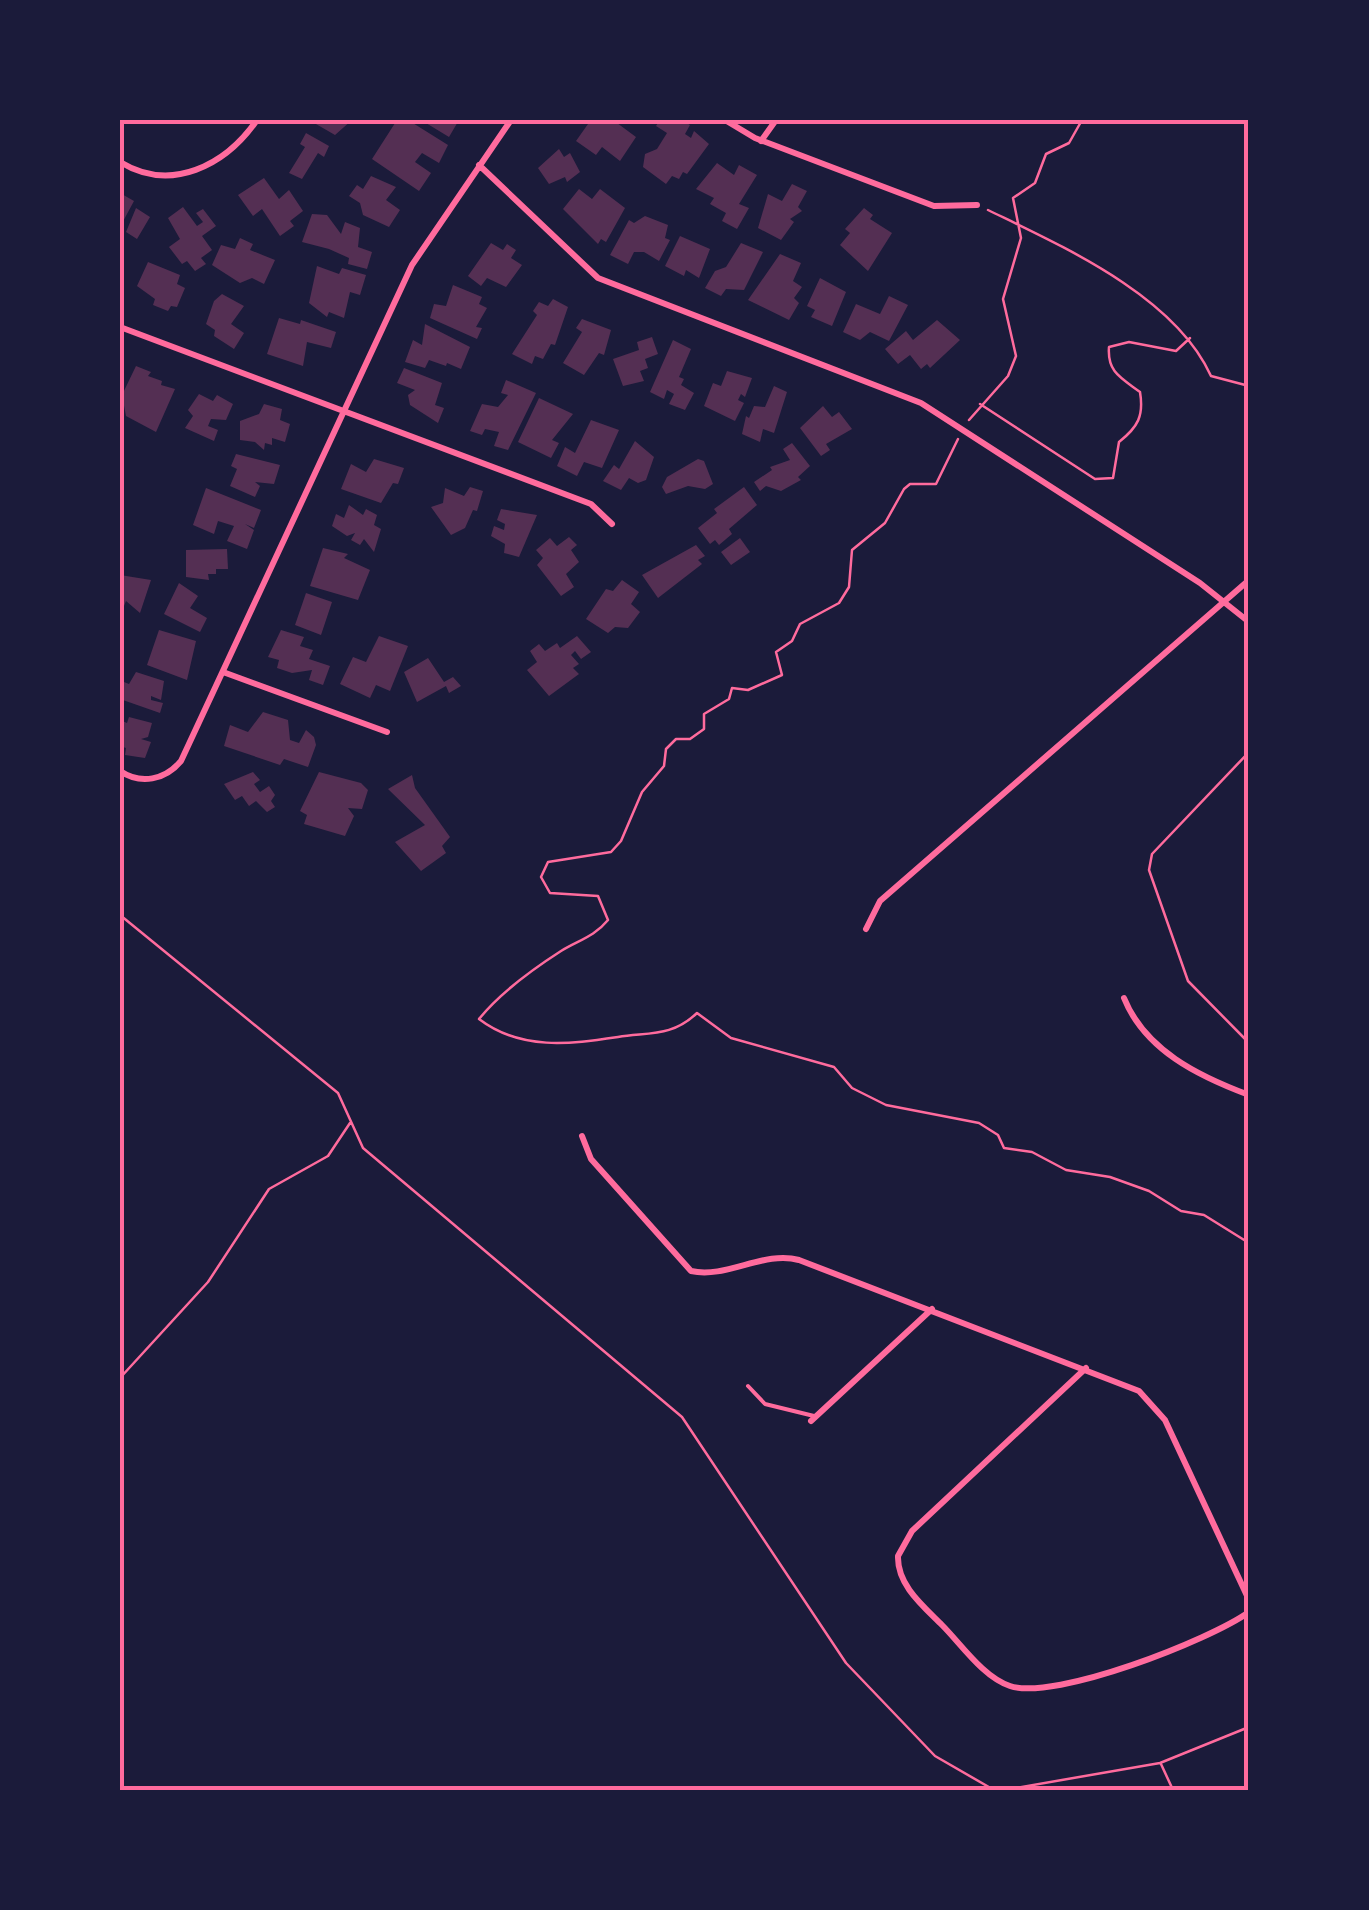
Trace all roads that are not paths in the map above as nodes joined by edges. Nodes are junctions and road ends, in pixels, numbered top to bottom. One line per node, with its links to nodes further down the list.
1 (258, 120): 6 (street)
2 (511, 120): 7 (street)
3 (725, 120): 5 (street)
4 (776, 120): 5 (street)
5 (761, 140): 8 (street)
6 (120, 162)
7 (479, 165): 10 (street); 13 (street)
8 (977, 205)
9 (120, 327): 10 (street)
10 (344, 411): 11 (street); 15 (street)
11 (612, 524)
12 (1249, 580): 13 (street)
13 (1225, 600): 14 (street); 18 (street)
14 (1249, 622)
15 (223, 672): 16 (street); 17 (street)
16 (387, 732)
17 (120, 771)
18 (866, 929)
19 (1124, 998): 20 (street)
20 (1249, 1095)
21 (582, 1136): 22 (street)
22 (932, 1309): 23 (street); 25 (street)
23 (1086, 1368): 26 (street); 27 (street)
24 (748, 1386): 25 (lane)
25 (814, 1419)
26 (1249, 1600)
27 (1249, 1612)

